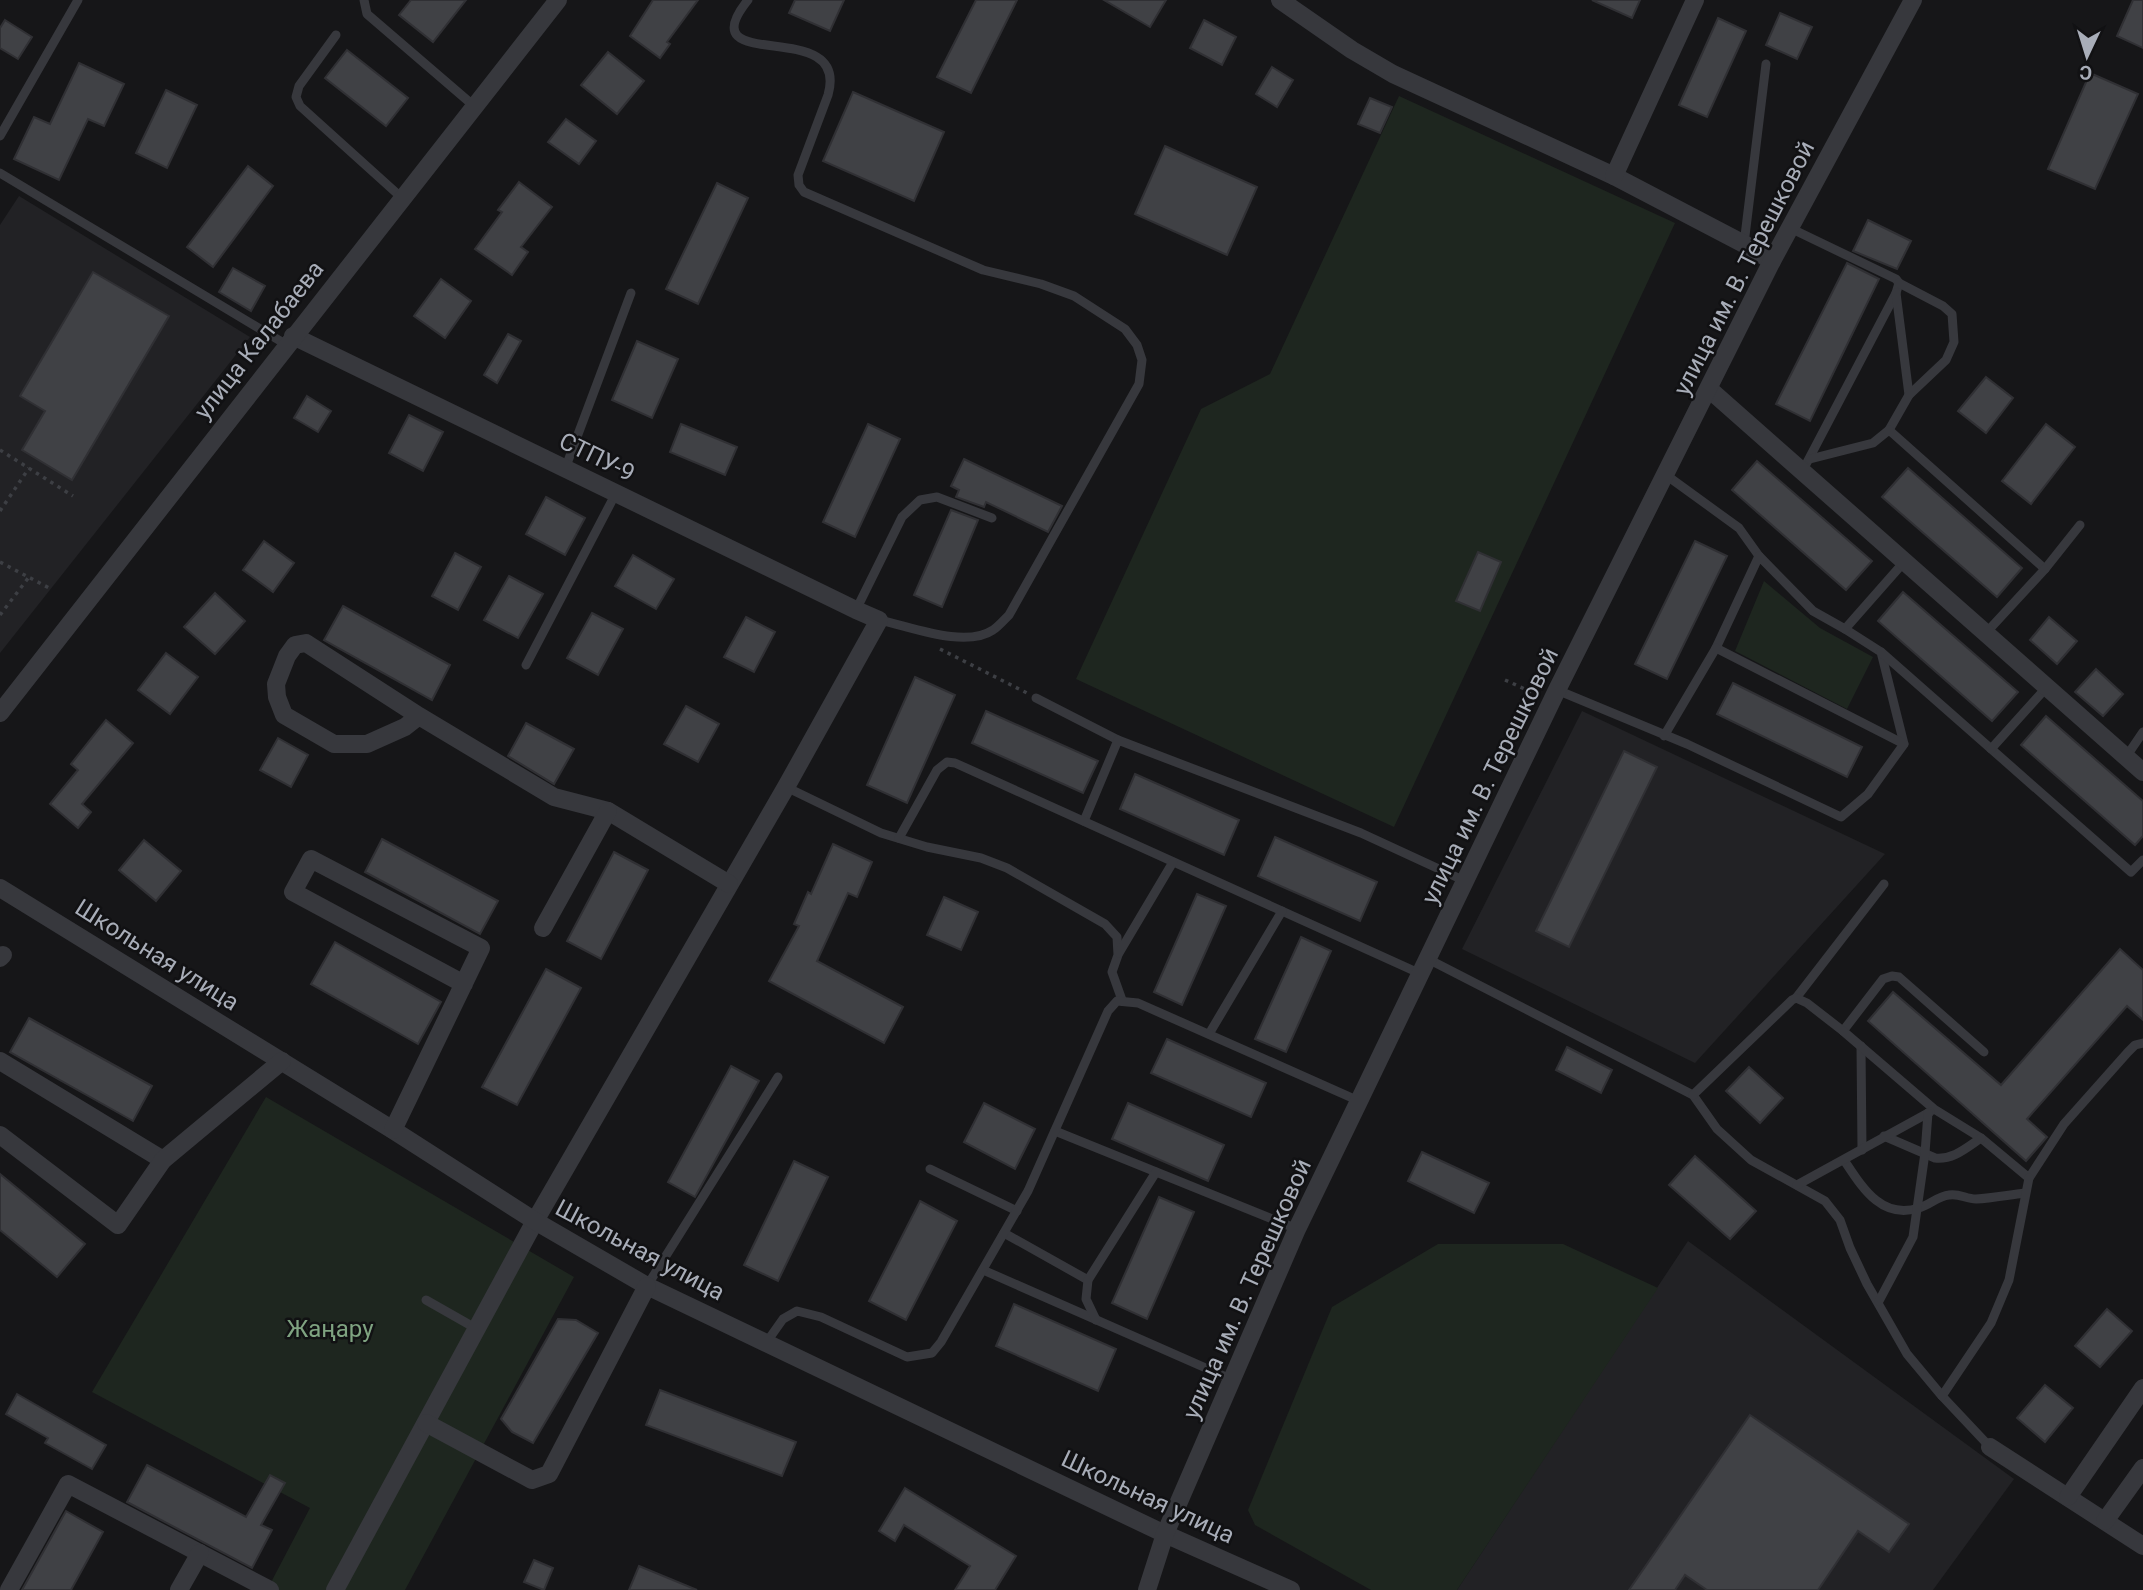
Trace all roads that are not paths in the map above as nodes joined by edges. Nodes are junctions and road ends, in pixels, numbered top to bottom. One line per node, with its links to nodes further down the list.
1 (78, 0): 11 (lane)
2 (364, 0): 10 (lane)
3 (558, 0): 10 (street, улица Калабаева)
4 (748, 0): 34 (lane)
5 (1280, 0): 13 (street)
6 (1695, 0): 13 (street)
7 (1913, 0): 15 (street, улица им. В. Терешковой)
8 (337, 35): 14 (lane)
9 (1766, 64): 16 (lane)
10 (474, 106): 14 (street, улица Калабаева)
11 (0, 136)
12 (0, 173): 20 (lane)
13 (1614, 176): 16 (street)
14 (402, 198): 20 (street, улица Калабаева)
15 (1790, 228): 17 (street, улица им. В. Терешковой); 18 (lane)
16 (1744, 244): 17 (street)
17 (1772, 261): 21 (street, улица им. В. Терешковой)
18 (1898, 288): 22 (lane); 22 (lane); 24 (lane)
19 (631, 293): 25 (lane)
20 (290, 340): 25 (street, СТПУ-9); 43 (street, улица Калабаева)
21 (1709, 389): 24 (street); 26 (street, улица им. В. Терешковой)
22 (1909, 395): 23 (lane)
23 (1889, 430): 24 (lane); 32 (lane)
24 (1806, 464): 31 (street)
25 (565, 469): 27 (street, СТПУ-9)
26 (1666, 475): 30 (lane); 41 (street, улица им. В. Терешковой)
27 (616, 494): 33 (street, СТПУ-9); 39 (lane)
28 (992, 518): 33 (lane)
29 (2080, 525): 32 (lane)
30 (1759, 556): 35 (lane); 37 (lane)
31 (1904, 562): 35 (lane); 36 (street)
32 (2045, 569): 36 (lane)
33 (856, 610): 34 (street, СТПУ-9)
34 (879, 620): 52 (street)
35 (1845, 629): 38 (lane)
36 (1985, 634): 40 (street)
37 (1716, 648): 46 (lane); 48 (lane)
38 (1881, 652): 48 (lane); 49 (lane)
39 (526, 665)
40 (2046, 688): 49 (lane); 50 (street)
41 (1555, 696): 46 (lane); 58 (street, улица им. В. Терешковой)
42 (1036, 698): 47 (lane)
43 (0, 713)
44 (419, 716): 44 (street); 53 (street)
45 (2143, 732): 50 (lane)
46 (1664, 736): 48 (lane)
47 (1118, 740): 54 (lane); 58 (lane)
48 (1904, 744)
49 (1991, 749): 56 (lane)
50 (2126, 757): 51 (street)
51 (2143, 772)
52 (786, 786): 55 (lane); 59 (street)
53 (608, 811): 59 (street); 63 (street)
54 (1084, 821): 55 (lane); 57 (lane)
55 (899, 838): 64 (lane)
56 (2143, 860)
57 (1174, 862): 62 (lane); 64 (lane)
58 (1465, 881): 65 (street, улица им. В. Терешковой)
59 (729, 884): 96 (street)
60 (1884, 884): 67 (lane)
61 (0, 888): 75 (street, Школьная улица)
62 (1282, 911): 65 (lane); 70 (lane)
63 (543, 928)
64 (1118, 954): 68 (lane)
65 (1424, 967): 77 (lane); 78 (street, улица им. В. Терешковой)
66 (464, 984): 66 (street); 80 (street)
67 (1796, 998): 69 (lane); 77 (lane)
68 (1122, 1000): 70 (lane); 81 (lane)
69 (1843, 1031): 72 (lane); 73 (lane)
70 (1209, 1034): 78 (lane)
71 (2143, 1043): 91 (lane)
72 (1861, 1046): 79 (lane); 85 (lane)
73 (1984, 1052)
74 (0, 1061): 87 (street)
75 (282, 1061): 80 (street, Школьная улица); 87 (street)
76 (778, 1077): 101 (lane)
77 (1692, 1094): 92 (lane)
78 (1359, 1101): 97 (street, улица им. В. Терешковой)
79 (1931, 1111): 83 (lane); 84 (lane); 86 (lane)
80 (393, 1130): 96 (street, Школьная улица)
81 (1055, 1131): 90 (lane); 95 (lane)
82 (0, 1135): 87 (street)
83 (1884, 1136): 85 (lane); 86 (lane)
84 (1981, 1138): 86 (lane); 91 (lane)
85 (1862, 1150): 88 (lane)
86 (1925, 1153): 94 (lane)
87 (163, 1160)
88 (1844, 1160): 92 (lane); 94 (lane)
89 (930, 1169): 95 (lane)
90 (1156, 1172): 97 (lane); 100 (lane)
91 (2029, 1178): 93 (lane)
92 (1797, 1185): 103 (lane)
93 (2025, 1193): 94 (lane); 109 (lane)
94 (1918, 1208): 103 (lane)
95 (1017, 1211): 98 (lane)
96 (535, 1221): 101 (street, Школьная улица); 105 (street)
97 (1297, 1229): 107 (street, улица им. В. Терешковой)
98 (1004, 1233): 99 (lane); 100 (lane)
99 (982, 1270): 104 (lane); 106 (lane)
100 (1088, 1280): 104 (lane)
101 (647, 1286): 106 (street, Школьная улица); 110 (street)
102 (426, 1300): 105 (lane)
103 (1879, 1301): 109 (lane)
104 (1096, 1320): 107 (lane)
105 (477, 1329): 110 (street)
106 (766, 1343): 115 (street, Школьная улица)
107 (1233, 1380): 115 (street, улица им. В. Терешковой)
108 (2143, 1388): 113 (street)
109 (1942, 1396): 111 (lane)
110 (426, 1423): 121 (street)
111 (1990, 1447): 113 (street)
112 (2143, 1468): 114 (street)
113 (2068, 1497): 114 (street)
114 (2105, 1521): 116 (street)
115 (1165, 1534): 122 (street, улица им. В. Терешковой); 123 (street, Школьная улица)
116 (2143, 1546)
117 (200, 1553): 118 (street); 119 (street); 120 (street)
118 (9, 1590)
119 (179, 1590)
120 (270, 1590)
121 (335, 1590)
122 (1147, 1590)
123 (1291, 1590)

